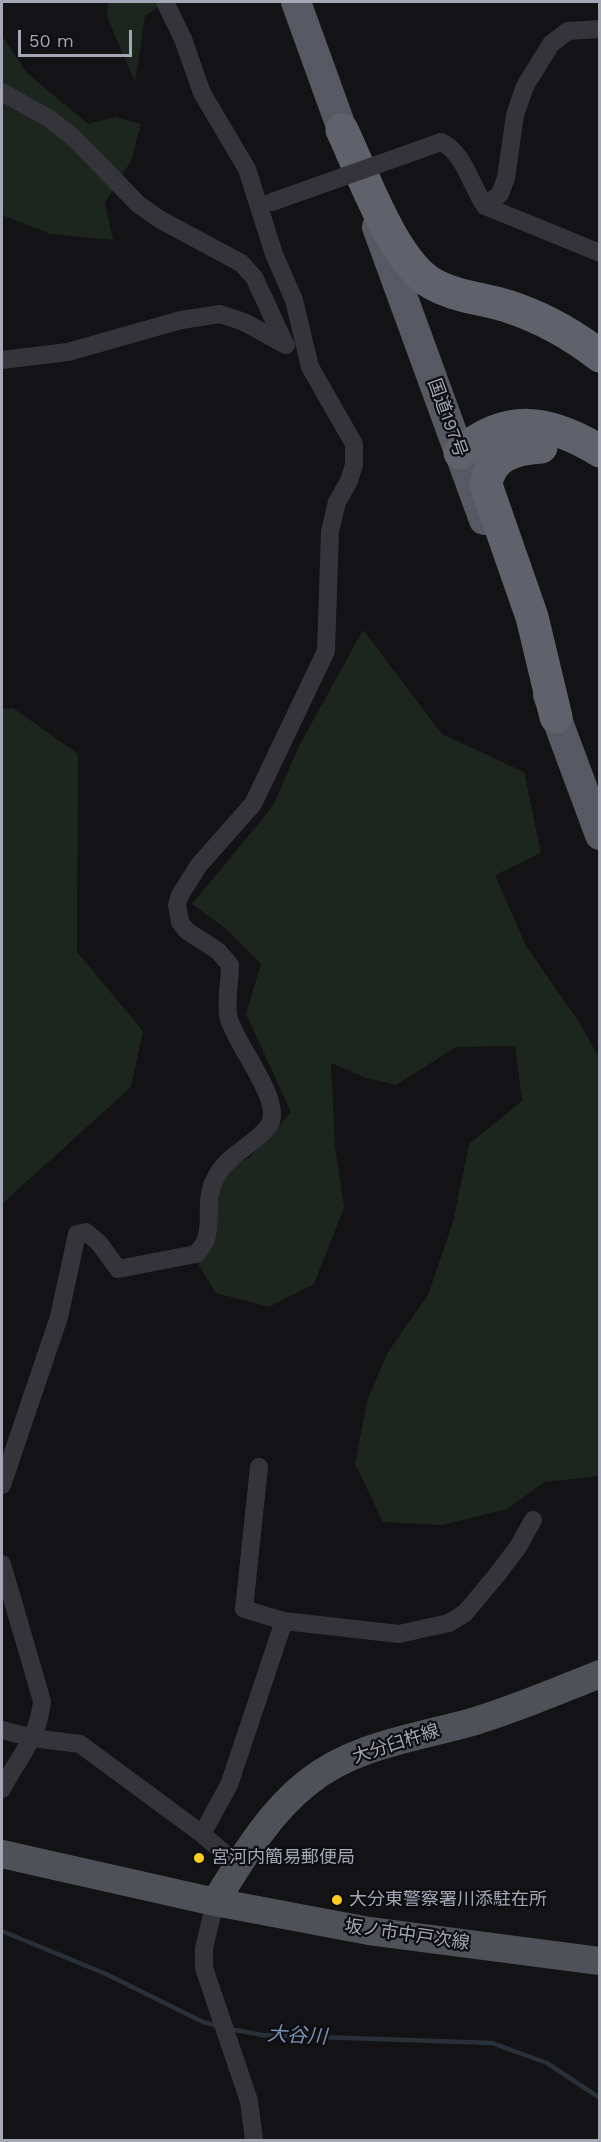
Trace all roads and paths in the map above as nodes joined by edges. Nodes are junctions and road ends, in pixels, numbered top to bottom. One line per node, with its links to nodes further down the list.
1 (165, 2): 8 (street)
2 (290, 2): 5 (highway)
3 (298, 2): 5 (highway, 国道197号)
4 (600, 29): 9 (street)
5 (310, 38): 7 (highway, 国道197号)
6 (2, 92): 11 (street)
7 (342, 130): 12 (highway); 17 (highway, 国道197号)
8 (265, 204): 9 (street, bridge); 14 (street)
9 (485, 207): 10 (street)
10 (600, 253)
11 (285, 344): 13 (street); 14 (street)
12 (600, 356)
13 (2, 360)
14 (310, 367): 22 (street)
15 (541, 447): 17 (highway); 18 (highway); 19 (highway)
16 (600, 451): 17 (highway)
17 (460, 453): 19 (highway, 国道197号)
18 (600, 473)
19 (556, 717): 20 (highway, 国道197号)
20 (600, 835)
21 (259, 1467): 25 (street)
22 (2, 1485)
23 (533, 1520): 25 (street)
24 (2, 1564): 28 (street)
25 (284, 1621): 30 (street)
26 (600, 1674): 32 (main road, 大分臼杵線)
27 (2, 1730): 28 (street)
28 (33, 1738): 29 (street); 30 (street)
29 (2, 1789)
30 (202, 1834): 32 (street)
31 (2, 1854): 33 (main road)
32 (238, 1865): 33 (main road, 大分臼杵線)
33 (216, 1902): 34 (main road, 坂ノ市中戸次線); 35 (street)
34 (600, 1960)
35 (254, 2140)

